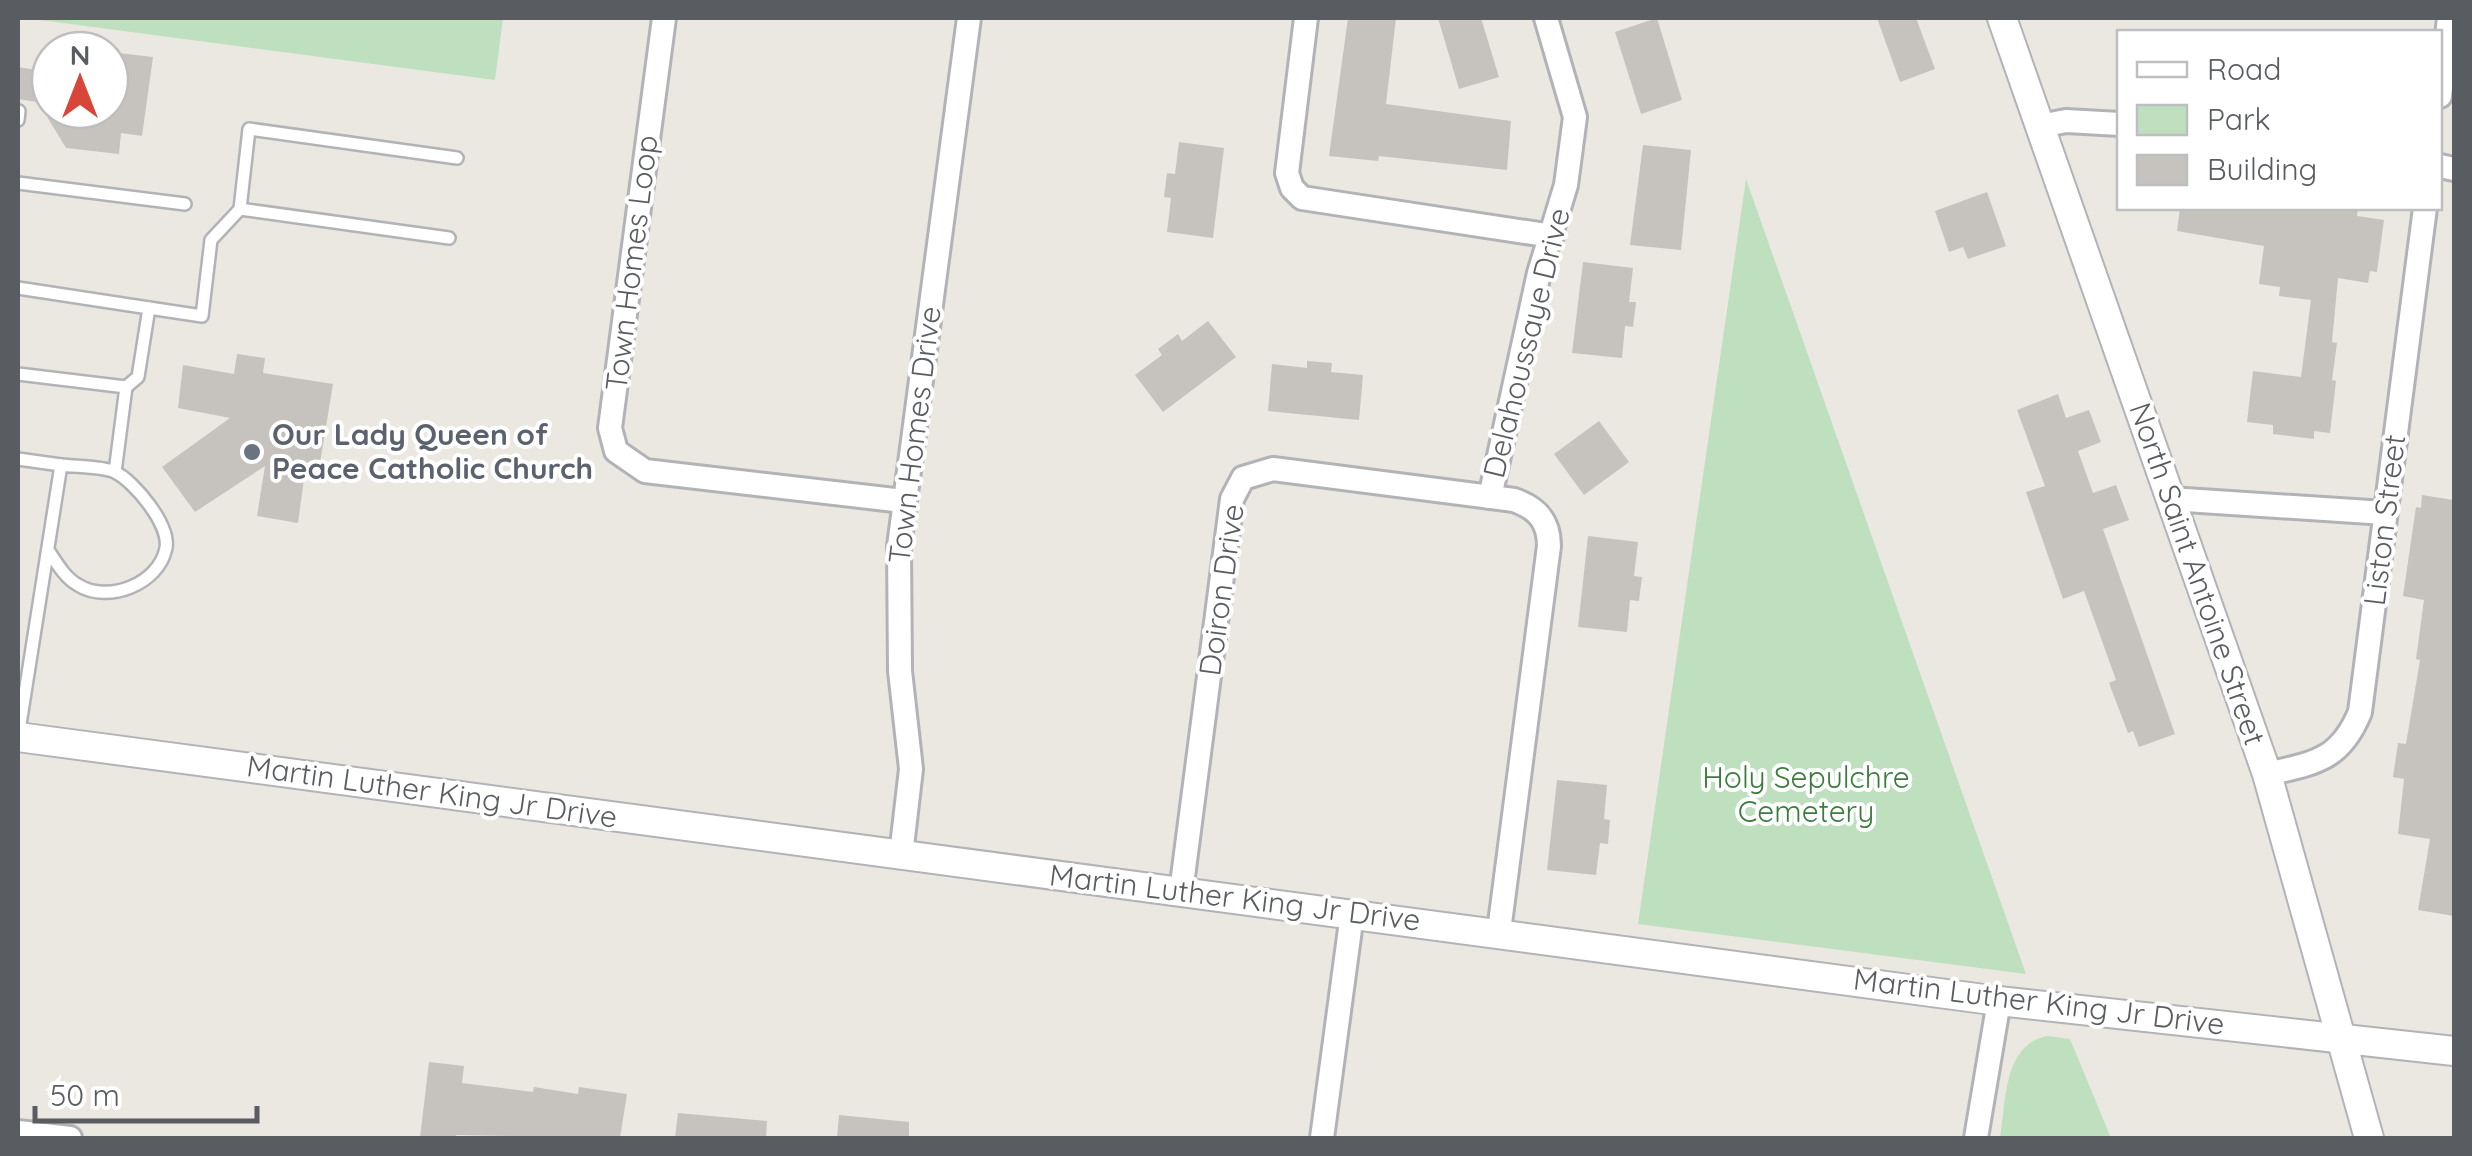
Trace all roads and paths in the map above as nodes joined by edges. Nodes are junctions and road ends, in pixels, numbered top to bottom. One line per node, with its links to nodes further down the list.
1 (664, 18): 28 (street, Town Homes Loop)
2 (969, 18): 28 (street, Town Homes Drive)
3 (1306, 18): 17 (street)
4 (1546, 18): 17 (street, Delahoussaye Drive)
5 (2002, 18): 11 (street, North Saint Antoine Street)
6 (2449, 18): 7 (street)
7 (2442, 79)
8 (18, 111): 9 (lane)
9 (18, 120)
10 (2117, 124): 11 (street)
11 (2040, 126): 27 (street, North Saint Antoine Street)
12 (457, 158): 15 (lane)
13 (18, 182): 14 (lane)
14 (185, 204)
15 (240, 208): 18 (lane); 20 (lane)
16 (2425, 210): 29 (street, Liston Street)
17 (1552, 236): 26 (street, Delahoussaye Drive)
18 (449, 238)
19 (18, 288): 20 (lane)
20 (149, 308): 22 (lane)
21 (18, 374): 22 (lane)
22 (126, 387): 25 (lane)
23 (18, 459): 24 (lane)
24 (61, 464): 25 (lane); 30 (lane)
25 (116, 472): 30 (lane)
26 (1490, 497): 36 (street, Doiron Drive); 38 (street, Delahoussaye Drive)
27 (2170, 499): 29 (street); 34 (street, North Saint Antoine Street)
28 (904, 501): 35 (street, Town Homes Drive)
29 (2385, 513): 34 (street, Liston Street)
30 (48, 550): 32 (lane)
31 (18, 644): 32 (lane)
32 (32, 646): 33 (lane)
33 (18, 737): 35 (street, Martin Luther King Jr Drive)
34 (2266, 774): 40 (street, North Saint Antoine Street)
35 (901, 855): 36 (street, Martin Luther King Jr Drive)
36 (1181, 892): 37 (street, Martin Luther King Jr Drive)
37 (1352, 914): 38 (street, Martin Luther King Jr Drive); 44 (street)
38 (1499, 932): 39 (street, Martin Luther King Jr Drive)
39 (1999, 1001): 40 (street, Martin Luther King Jr Drive); 45 (street)
40 (2342, 1035): 41 (street, Martin Luther King Jr Drive); 46 (street, North Saint Antoine Street)
41 (2454, 1051)
42 (18, 1132): 43 (street)
43 (70, 1138)
44 (1322, 1138)
45 (1976, 1138)
46 (2369, 1138)

